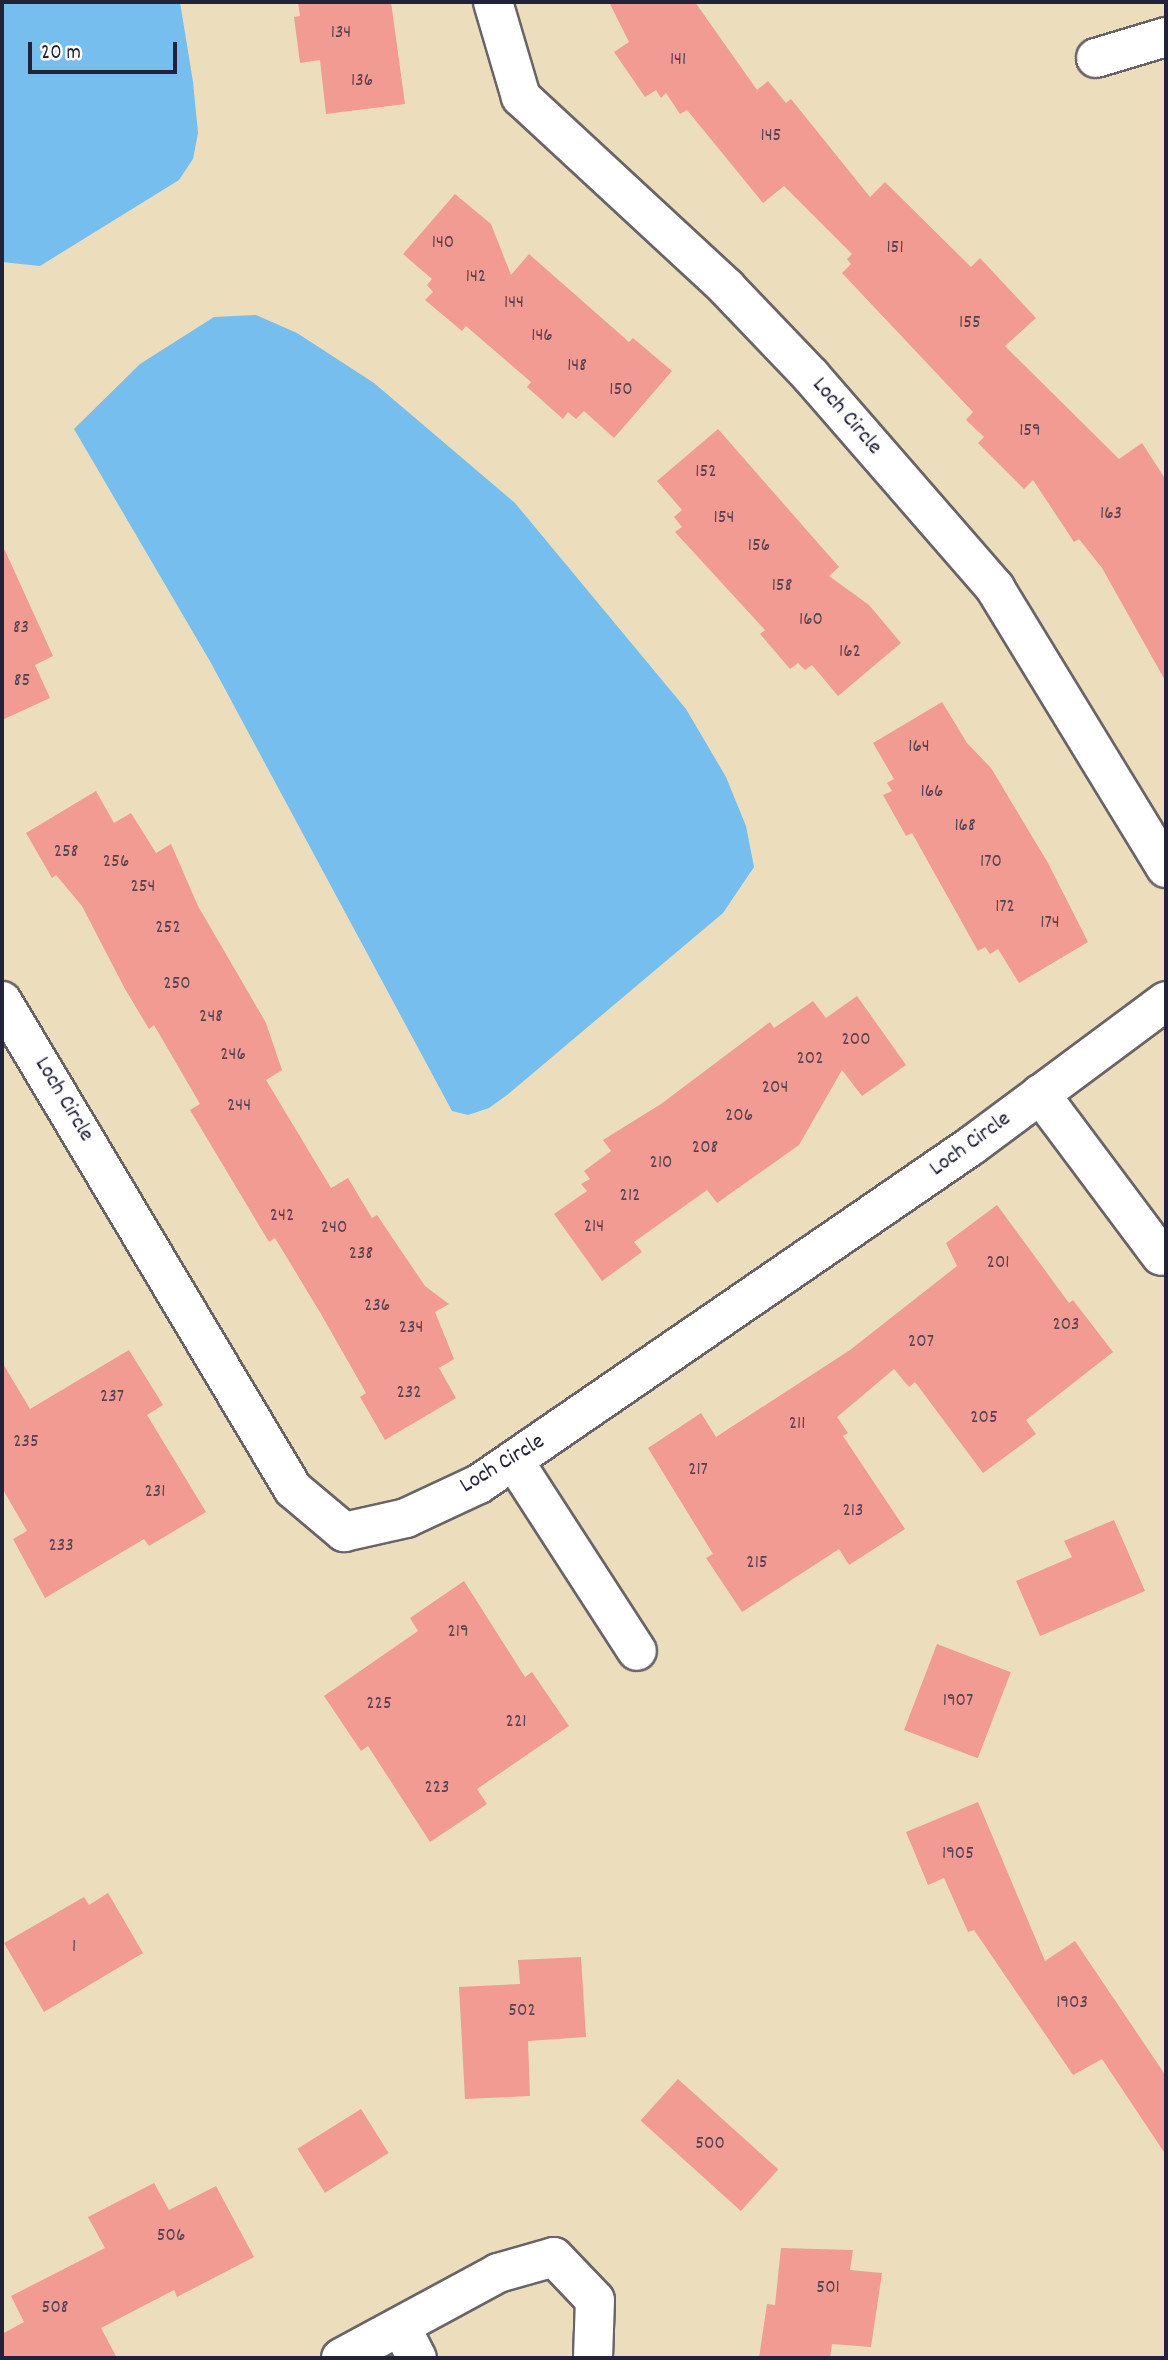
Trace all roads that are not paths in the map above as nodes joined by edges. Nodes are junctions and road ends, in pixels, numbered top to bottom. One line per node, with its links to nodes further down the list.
1 (493, 2): 4 (street, Loch Circle)
2 (1166, 37): 3 (street)
3 (1096, 58)
4 (1166, 868)
5 (2, 1001): 9 (street, Loch Circle)
6 (1166, 1001): 7 (street, Loch Circle)
7 (1040, 1094): 8 (street); 9 (street, Loch Circle)
8 (1161, 1256)
9 (514, 1461): 10 (street)
10 (637, 1651)
11 (409, 2342): 12 (street); 13 (street)
12 (341, 2358)
13 (593, 2358)

